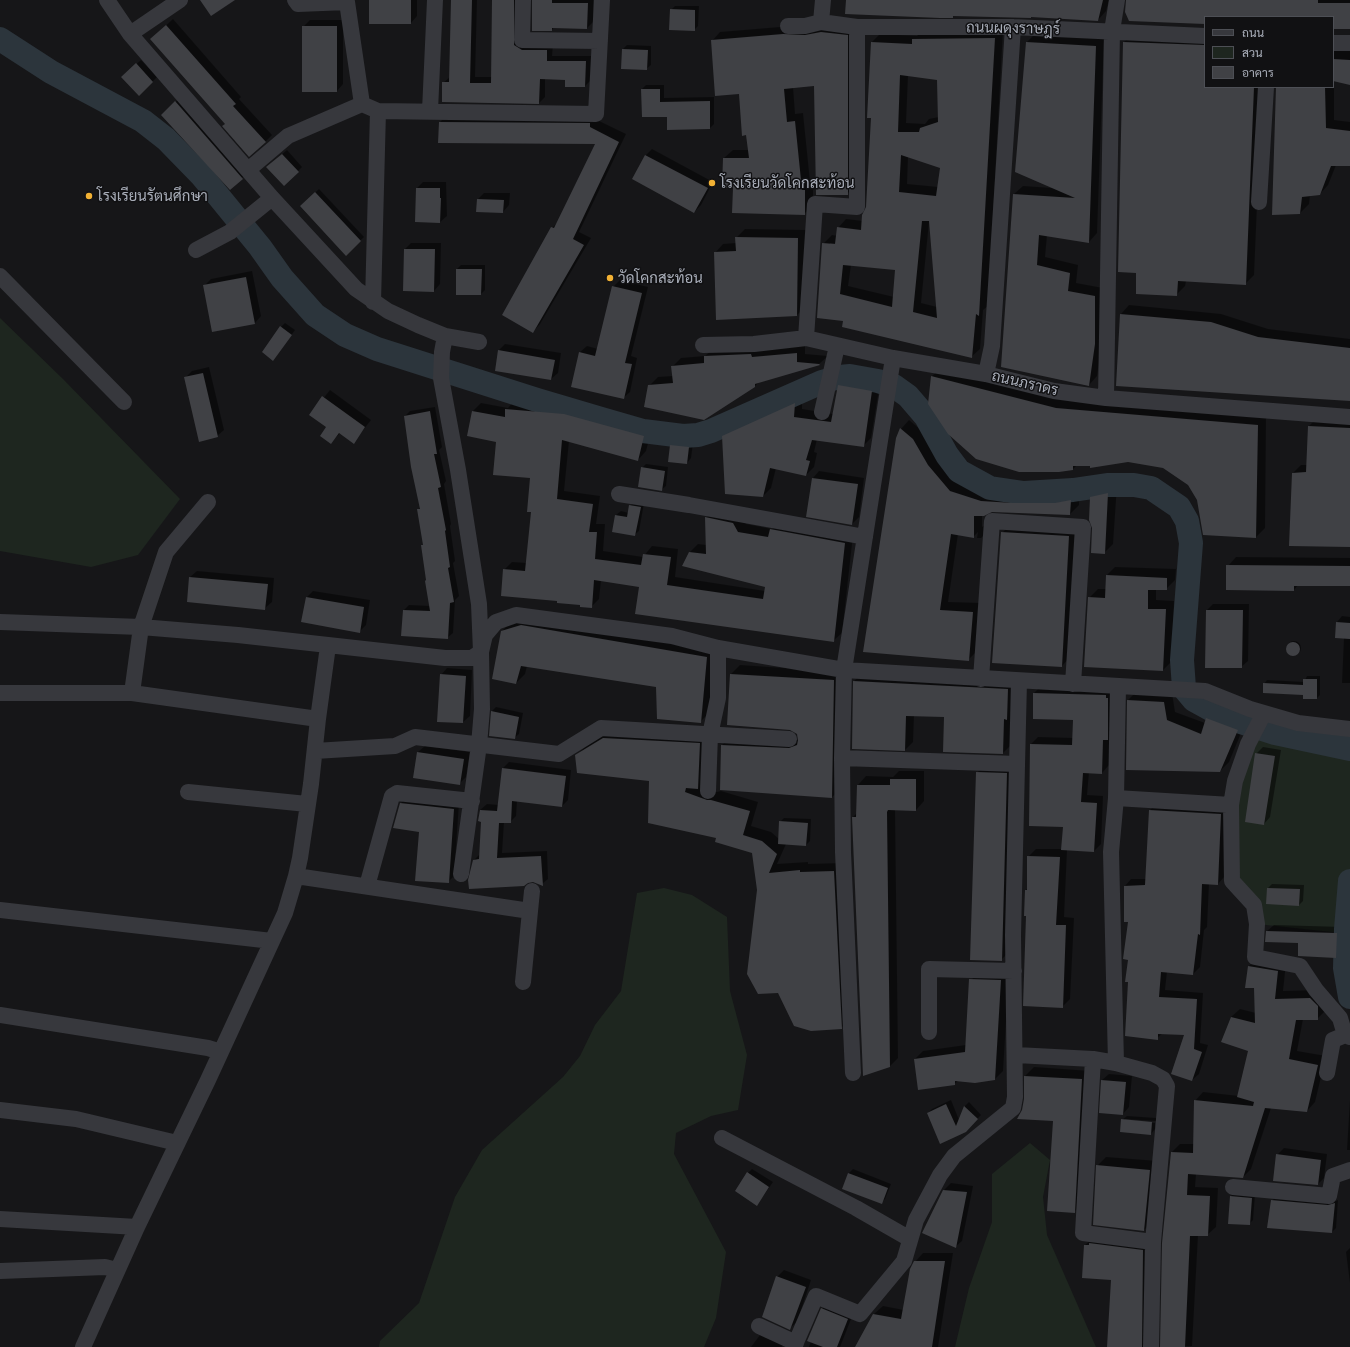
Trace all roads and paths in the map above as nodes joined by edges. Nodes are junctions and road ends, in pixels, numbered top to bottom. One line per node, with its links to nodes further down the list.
1 (107, 0): 14 (street)
2 (180, 0): 14 (street)
3 (295, 0): 20 (street)
4 (435, 0): 21 (street)
5 (523, 0): 16 (street)
6 (602, 0): 16 (street)
7 (823, 0): 9 (street)
8 (1117, 0): 13 (street)
9 (822, 22): 10 (street, ถนนผดุงราษฎร์); 11 (street, ถนนผดุงราษฎร์)
10 (788, 26)
11 (857, 27): 12 (street, ถนนผดุงราษฎร์); 30 (street)
12 (1013, 27): 13 (street, ถนนผดุงราษฎร์); 35 (street)
13 (1112, 31): 15 (street, ถนนผดุงราษฎร์); 36 (street)
14 (130, 34): 23 (street)
15 (1204, 36)
16 (600, 41): 21 (street)
17 (1334, 43): 18 (street)
18 (1350, 44)
19 (1266, 88): 25 (street)
20 (362, 104): 22 (street); 23 (street)
21 (430, 111): 22 (street)
22 (378, 112): 28 (street)
23 (248, 170): 24 (street)
24 (268, 201): 26 (street); 28 (street)
25 (1259, 202)
26 (196, 250)
27 (0, 276): 37 (street)
28 (373, 302): 29 (street)
29 (445, 336): 31 (street); 47 (street)
30 (806, 338): 32 (street, ถนนภราดร); 33 (street, ถนนภราดร)
31 (479, 342)
32 (703, 344)
33 (837, 346): 34 (street, ถนนภราดร); 38 (street)
34 (892, 365): 35 (street, ถนนภราดร); 42 (street)
35 (986, 374): 36 (street, ถนนภราดร)
36 (1106, 398): 39 (street, ถนนภราดร)
37 (124, 402)
38 (822, 412)
39 (1350, 417)
40 (619, 494): 42 (street)
41 (208, 502): 44 (street)
42 (865, 537): 48 (street)
43 (0, 622): 44 (street)
44 (141, 627): 45 (street); 54 (street)
45 (328, 646): 47 (street); 55 (street)
46 (718, 648): 47 (street); 48 (street); 58 (street)
47 (481, 652): 60 (street)
48 (844, 670): 49 (street); 62 (street)
49 (982, 679): 50 (street); 51 (street)
50 (1019, 681): 51 (street); 63 (street)
51 (1073, 684): 52 (street)
52 (1118, 687): 56 (street); 66 (street)
53 (0, 693): 54 (street)
54 (132, 693): 55 (street)
55 (318, 719): 61 (street)
56 (1261, 720): 57 (street); 69 (street)
57 (1350, 729)
58 (710, 734): 59 (street); 60 (street); 64 (street)
59 (790, 740)
60 (479, 745): 61 (street); 67 (street)
61 (315, 751): 68 (street)
62 (842, 758): 63 (street); 86 (street)
63 (1017, 764): 77 (street)
64 (708, 791)
65 (188, 792): 68 (street)
66 (1116, 798): 69 (street); 85 (street)
67 (472, 801): 70 (street); 72 (street)
68 (307, 804): 71 (street)
69 (1231, 804): 81 (street)
70 (461, 874)
71 (296, 876): 72 (street); 76 (street)
72 (367, 886): 75 (street)
73 (532, 891): 75 (street)
74 (0, 910): 76 (street)
75 (530, 911): 78 (street)
76 (272, 941): 82 (street)
77 (1014, 971): 80 (street); 83 (street)
78 (523, 982)
79 (0, 1014): 82 (street)
80 (929, 1032)
81 (1348, 1036): 87 (street)
82 (220, 1052): 90 (street)
83 (1016, 1055): 84 (street); 95 (street)
84 (1093, 1059): 85 (street); 96 (street)
85 (1116, 1063): 96 (street)
86 (853, 1073)
87 (1327, 1073)
88 (0, 1110): 90 (street)
89 (722, 1138): 95 (street)
90 (177, 1143): 94 (street)
91 (1350, 1170): 92 (street)
92 (1234, 1187)
93 (0, 1219): 94 (street)
94 (137, 1226): 97 (street)
95 (910, 1239): 100 (street)
96 (1153, 1242): 102 (street)
97 (117, 1270): 98 (street); 101 (street)
98 (0, 1271)
99 (758, 1326): 100 (street)
100 (795, 1345)
101 (83, 1347)
102 (1151, 1347)

